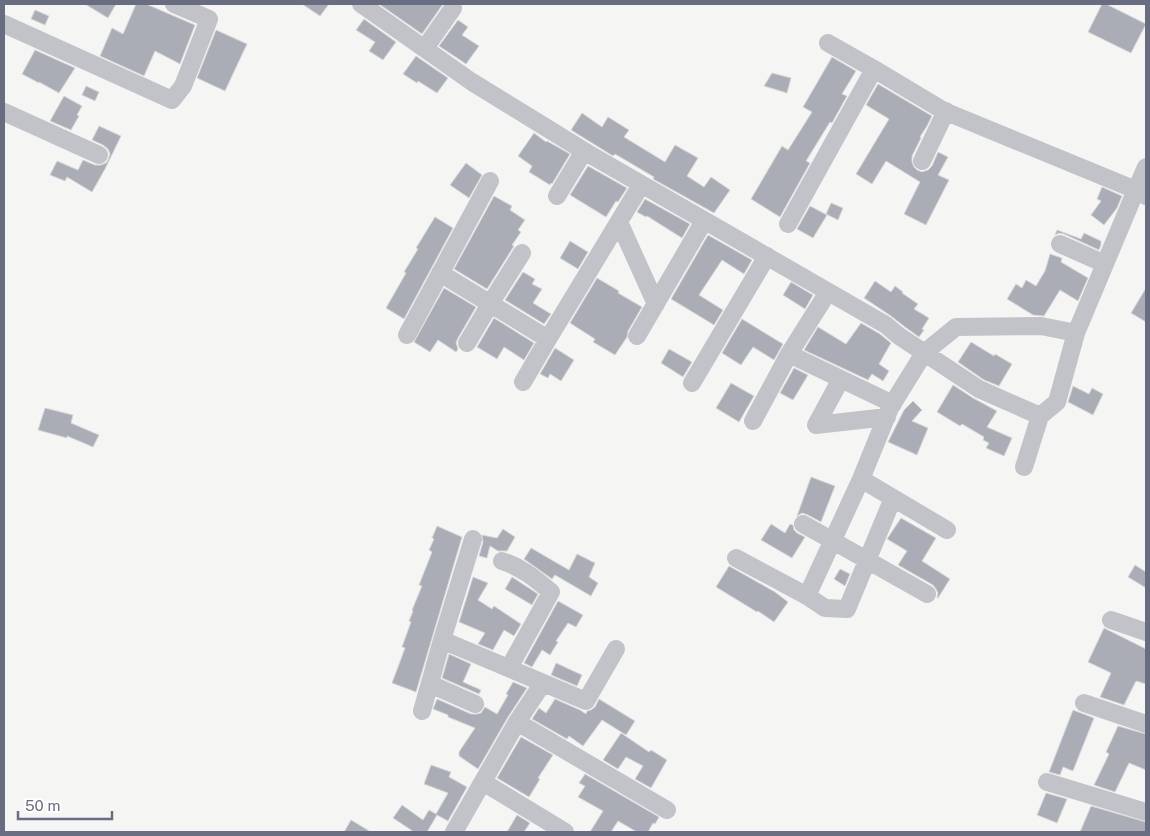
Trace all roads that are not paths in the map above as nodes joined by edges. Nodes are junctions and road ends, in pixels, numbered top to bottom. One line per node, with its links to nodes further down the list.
1 (174, 4): 4 (street)
2 (361, 4): 6 (street)
3 (454, 8): 6 (street)
4 (4, 24)
5 (828, 43): 7 (street)
6 (425, 48): 10 (street)
7 (874, 69): 9 (street); 20 (street)
8 (4, 112): 11 (street)
9 (946, 112): 12 (street); 16 (street)
10 (584, 151): 15 (street); 17 (street)
11 (99, 155)
12 (922, 161)
13 (1146, 167): 16 (street)
14 (490, 182): 25 (street)
15 (641, 185): 18 (street); 19 (street)
16 (1141, 193): 24 (street)
17 (556, 196)
18 (704, 221): 23 (street); 28 (street)
19 (619, 222): 28 (street); 32 (street)
20 (788, 224)
21 (1060, 244): 24 (street)
22 (522, 253): 27 (street)
23 (767, 256): 26 (street); 38 (street)
24 (1105, 264): 29 (street)
25 (440, 274): 27 (street); 30 (street)
26 (828, 292): 34 (street); 35 (street)
27 (490, 304): 32 (street); 33 (street)
28 (656, 304): 31 (street)
29 (1076, 333): 34 (street); 40 (street)
30 (407, 335)
31 (637, 336)
32 (548, 339): 37 (street)
33 (467, 343)
34 (924, 353): 39 (street); 40 (street)
35 (790, 354): 36 (street); 41 (street)
36 (841, 379): 39 (street); 39 (street)
37 (523, 382)
38 (692, 383)
39 (890, 411): 43 (street)
40 (1040, 416): 42 (street)
41 (753, 421)
42 (1024, 467)
43 (861, 479): 44 (street); 48 (street)
44 (893, 498): 46 (street); 50 (street)
45 (803, 524): 48 (street)
46 (947, 530)
47 (473, 539): 56 (street)
48 (833, 540): 50 (street); 53 (street)
49 (736, 558): 53 (street)
50 (867, 560): 52 (street); 53 (street)
51 (502, 561): 58 (street)
52 (927, 594)
53 (807, 596)
54 (1111, 620): 55 (street)
55 (1146, 632)
56 (442, 640): 58 (street); 60 (street)
57 (616, 649): 59 (street)
58 (509, 668): 59 (street)
59 (543, 683): 64 (street)
60 (430, 684): 62 (street); 63 (street)
61 (1084, 703): 65 (street)
62 (475, 704)
63 (422, 711)
64 (517, 722): 66 (street); 68 (street)
65 (1146, 724)
66 (484, 782): 70 (street); 71 (street)
67 (1047, 782): 69 (street)
68 (667, 810)
69 (1146, 812)
70 (454, 832)
71 (565, 832)

